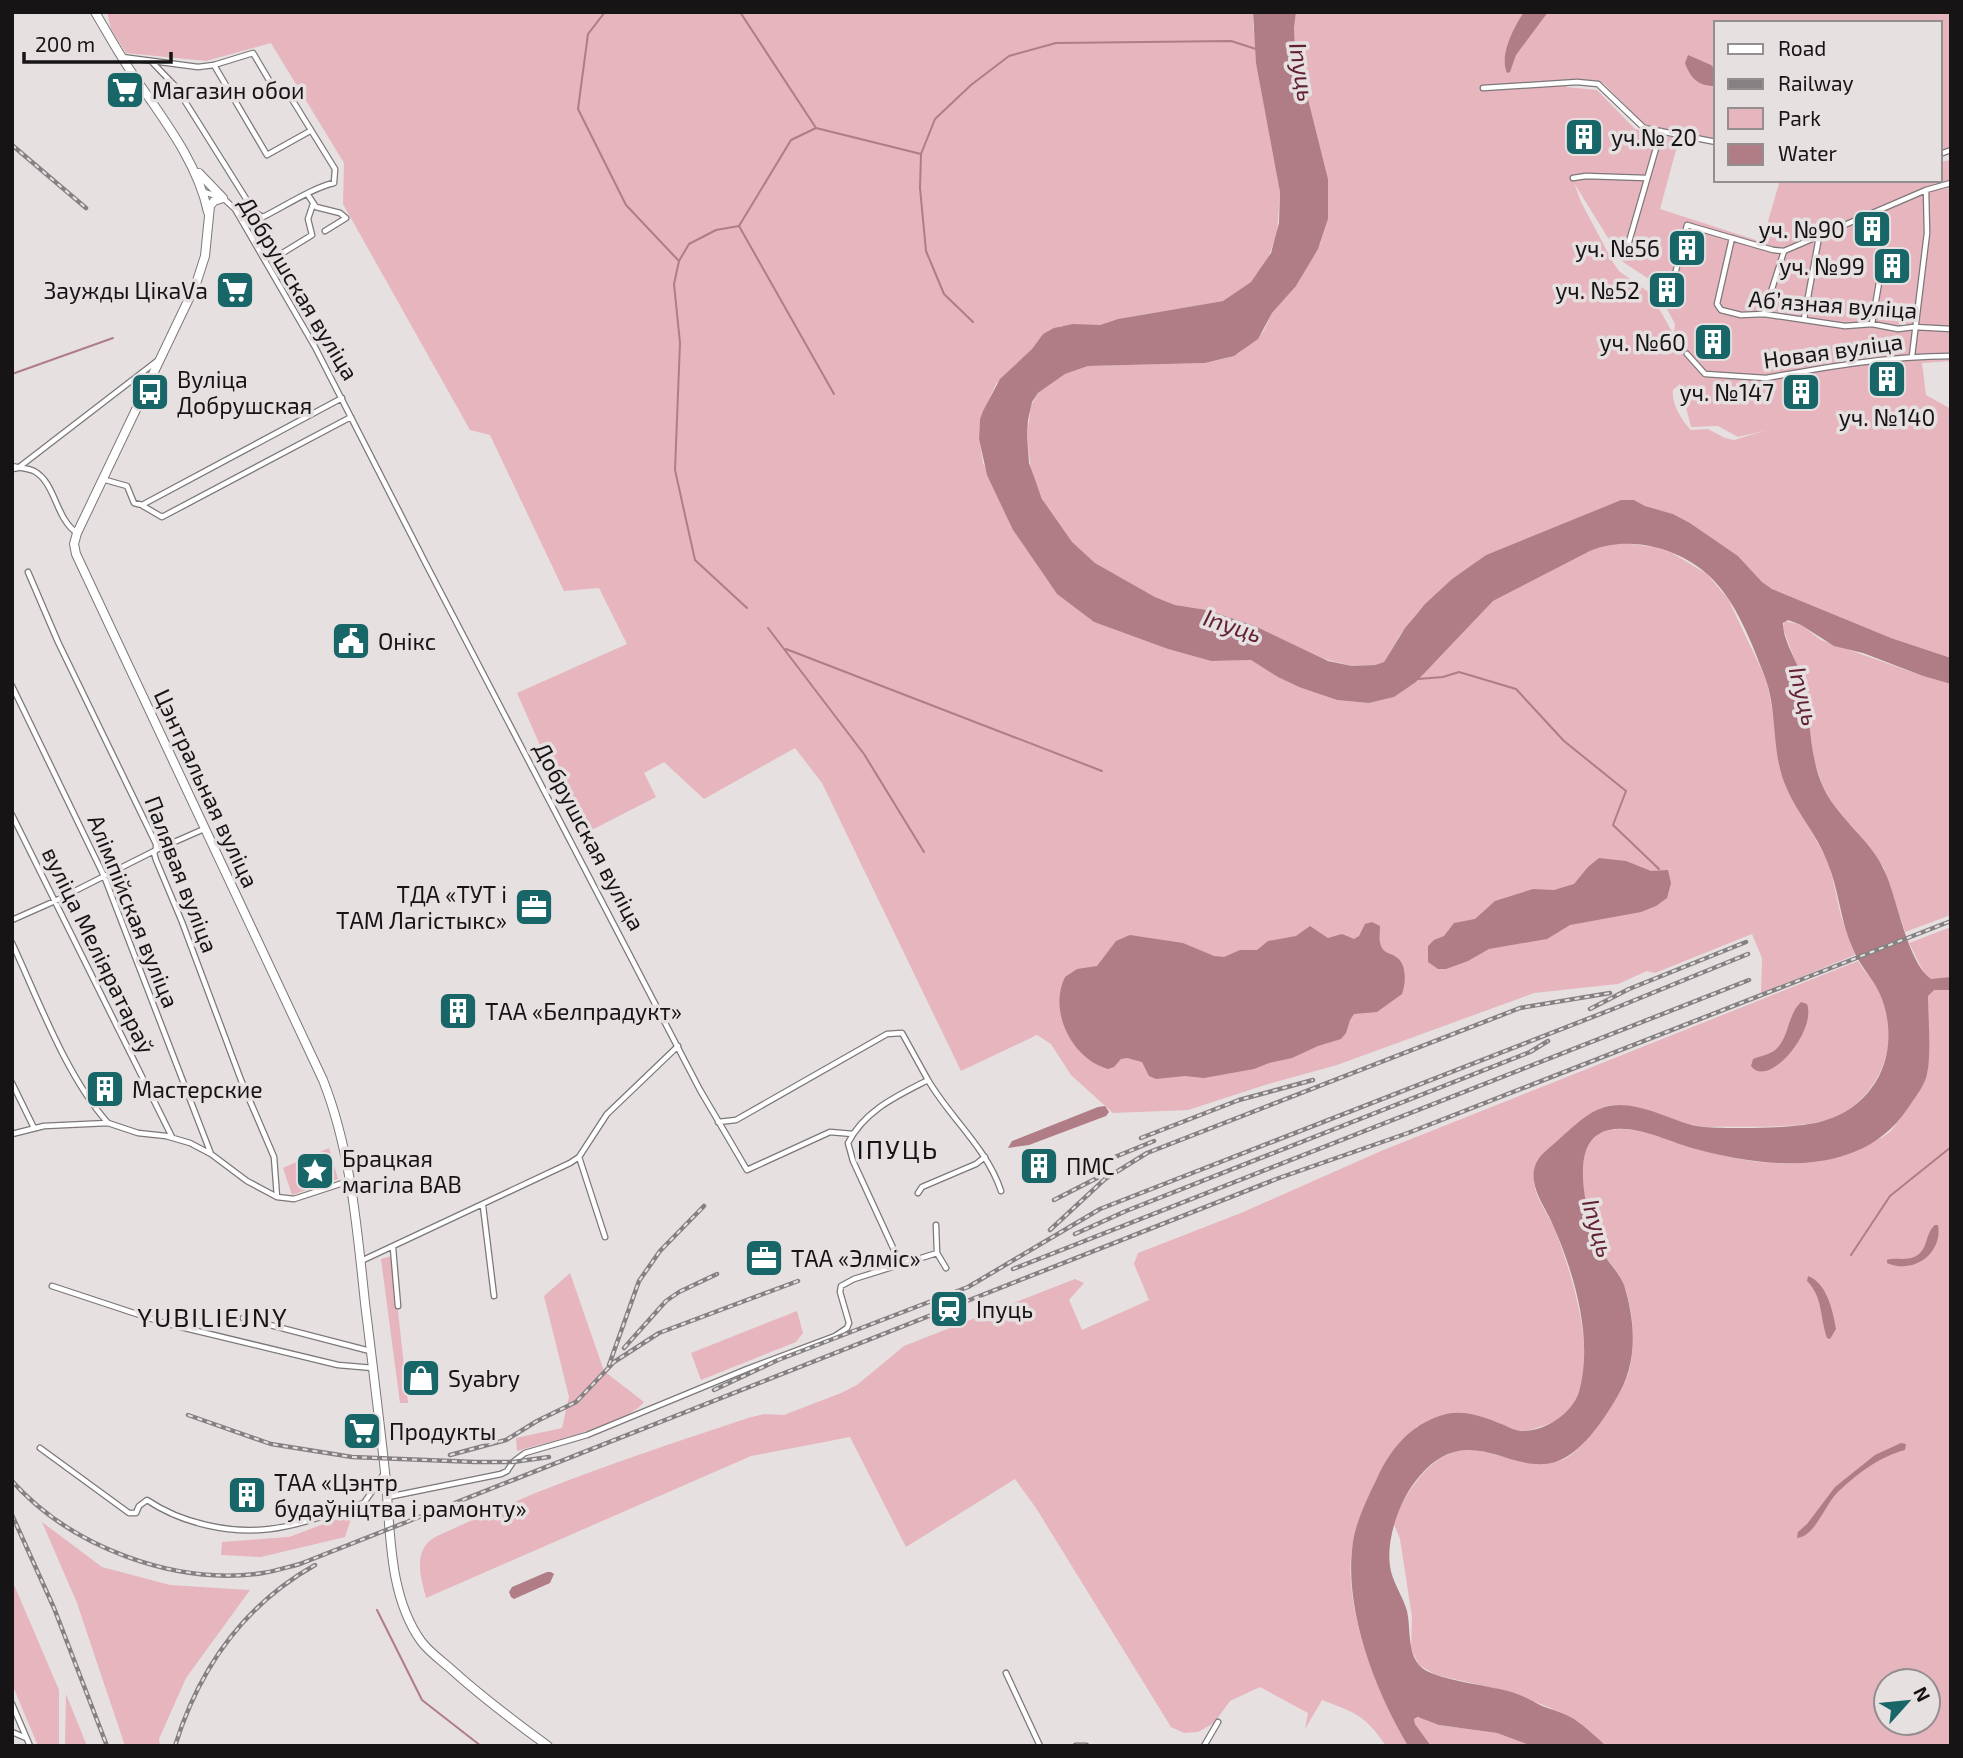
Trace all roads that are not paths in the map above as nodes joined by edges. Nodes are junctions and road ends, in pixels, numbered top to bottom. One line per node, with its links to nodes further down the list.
1 (95, 12): 2 (main road, Добрушская вуліца)
2 (121, 57): 3 (street); 9 (main road, Добрушская вуліца)
3 (152, 62): 4 (street); 19 (street)
4 (214, 65): 6 (street); 6 (street)
5 (1483, 88): 7 (street)
6 (310, 131): 15 (street)
7 (1661, 131): 8 (street); 11 (street)
8 (1714, 142)
9 (190, 160): 14 (main road, Добрушская вуліца); 16 (main road)
10 (1573, 178): 11 (street)
11 (1646, 178): 25 (street)
12 (1951, 183): 13 (street)
13 (1926, 190): 18 (street); 32 (street)
14 (204, 192): 16 (street, Добрушская вуліца); 20 (main road)
15 (308, 195): 17 (street); 19 (street)
16 (223, 198): 20 (main road); 21 (street, Добрушская вуліца)
17 (313, 204): 22 (street); 27 (street)
18 (1881, 210): 23 (street); 31 (street)
19 (255, 214): 21 (street)
20 (208, 215): 35 (main road)
21 (241, 218): 38 (street, Добрушская вуліца)
22 (325, 230)
23 (1819, 237): 26 (street); 30 (street)
24 (1732, 238): 26 (street); 28 (street); 29 (street, Абʼязная вуліца)
25 (1628, 245)
26 (1784, 251): 29 (street)
27 (281, 254)
28 (1672, 288)
29 (1764, 314): 30 (street, Абʼязная вуліца)
30 (1804, 319): 31 (street, Абʼязная вуліца)
31 (1872, 324): 32 (street, Абʼязная вуліца)
32 (1914, 327): 33 (street, Абʼязная вуліца); 36 (street)
33 (1951, 329)
34 (1687, 354): 36 (street, Новая вуліца)
35 (162, 356): 40 (street); 41 (main road)
36 (1912, 356): 37 (street, Новая вуліца)
37 (1951, 356)
38 (342, 398): 39 (street, Добрушская вуліца); 42 (street)
39 (351, 417): 42 (street, Добрушская вуліца); 53 (street, Добрушская вуліца)
40 (14, 467): 43 (street)
41 (101, 478): 42 (street); 43 (main road)
42 (142, 505)
43 (76, 533): 47 (main road, Цэнтральная вуліца)
44 (27, 572): 48 (street, Палявая вуліца)
45 (12, 687): 49 (street, Алімпійская вуліца)
46 (12, 815): 50 (street, вуліца Меліяратараў)
47 (205, 828): 48 (street); 65 (main road, Цэнтральная вуліца)
48 (156, 850): 49 (street); 68 (street, Палявая вуліца)
49 (104, 876): 50 (street); 62 (street, Алімпійская вуліца)
50 (55, 901): 51 (street); 61 (street, вуліца Меліяратараў)
51 (12, 920)
52 (12, 943): 57 (street)
53 (678, 1046): 56 (street, Добрушская вуліца); 63 (street)
54 (928, 1080): 56 (street); 60 (street); 64 (street)
55 (12, 1083): 58 (street)
56 (718, 1122): 60 (street, Добрушская вуліца)
57 (108, 1123): 58 (street); 61 (street)
58 (34, 1128): 59 (street)
59 (12, 1134)
60 (853, 1134): 75 (street)
61 (172, 1138): 62 (street)
62 (211, 1154): 68 (street)
63 (579, 1157): 69 (street); 71 (street)
64 (985, 1157): 66 (street); 67 (street)
65 (350, 1180): 68 (street); 74 (main road, Цэнтральная вуліца)
66 (1001, 1191)
67 (918, 1193)
68 (277, 1197)
69 (482, 1206): 72 (street); 78 (street)
70 (936, 1225): 73 (street)
71 (605, 1237)
72 (393, 1248): 74 (street); 79 (street)
73 (937, 1253): 75 (street); 76 (street)
74 (361, 1261): 81 (main road, Цэнтральная вуліца)
75 (900, 1263): 85 (street)
76 (946, 1268)
77 (52, 1286): 82 (street)
78 (494, 1296)
79 (398, 1306)
80 (243, 1318): 81 (street)
81 (371, 1352): 82 (main road, Цэнтральная вуліца)
82 (373, 1368): 84 (main road, Цэнтральная вуліца)
83 (40, 1448): 86 (street)
84 (386, 1472): 85 (main road, Цэнтральная вуліца); 86 (street)
85 (388, 1497): 87 (main road, Цэнтральная вуліца)
86 (364, 1503): 87 (street)
87 (388, 1514): 94 (main road, Цэнтральная вуліца)
88 (1006, 1673): 95 (street)
89 (12, 1704): 92 (street)
90 (1218, 1722): 98 (street)
91 (12, 1732): 92 (street)
92 (27, 1738): 93 (street)
93 (30, 1746)
94 (548, 1746)
95 (1040, 1746)
96 (1076, 1746): 97 (street)
97 (1086, 1746)
98 (1204, 1746)

